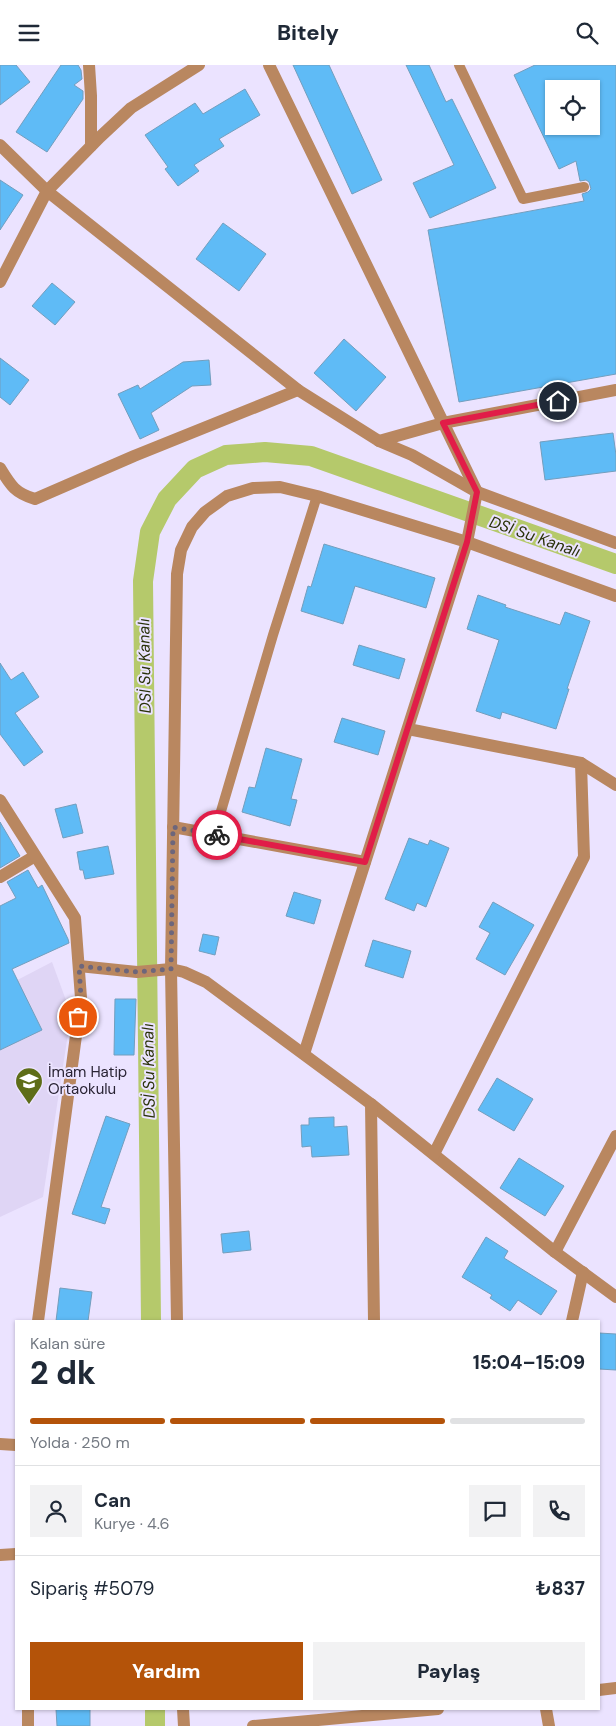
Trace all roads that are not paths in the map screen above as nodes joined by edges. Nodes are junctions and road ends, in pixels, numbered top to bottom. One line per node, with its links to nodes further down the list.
1 (89, 65): 6 (street)
2 (198, 65): 6 (street)
3 (269, 65): 12 (street)
4 (459, 65): 7 (lane)
5 (0, 145): 8 (street)
6 (91, 146): 8 (street)
7 (584, 187)
8 (47, 191): 9 (street); 10 (street)
9 (0, 282)
10 (298, 390): 13 (street); 14 (street)
11 (616, 390): 12 (street)
12 (443, 423): 13 (street); 15 (street)
13 (379, 441): 15 (street)
14 (0, 468)
15 (477, 492): 17 (street); 18 (street)
16 (317, 496): 17 (street); 24 (street); 25 (lane)
17 (467, 542): 19 (street); 20 (street)
18 (616, 543)
19 (616, 596)
20 (408, 729): 21 (street); 27 (street)
21 (581, 763): 22 (street); 34 (street)
22 (616, 785)
23 (0, 799): 26 (street)
24 (173, 827): 25 (street); 30 (street)
25 (214, 835): 27 (street)
26 (36, 856): 28 (street); 29 (street)
27 (365, 862): 31 (street)
28 (0, 877)
29 (79, 966): 30 (street); 38 (street)
30 (171, 969): 31 (street); 39 (street)
31 (304, 1054): 32 (street)
32 (371, 1104): 34 (street); 40 (street)
33 (616, 1136): 35 (street)
34 (434, 1154): 35 (street)
35 (555, 1252): 36 (street)
36 (583, 1272): 37 (street); 41 (street)
37 (616, 1297)
38 (38, 1320)
39 (177, 1320)
40 (374, 1320)
41 (572, 1320)
42 (0, 1444): 43 (street)
43 (15, 1445)
44 (15, 1554): 45 (street)
45 (0, 1555)
46 (616, 1688): 47 (street)
47 (600, 1690)
48 (28, 1710): 53 (street)
49 (183, 1710): 54 (street)
50 (418, 1710): 52 (street)
51 (546, 1710): 56 (street)
52 (379, 1712): 55 (street)
53 (28, 1726)
54 (184, 1726)
55 (253, 1726)
56 (549, 1726)

